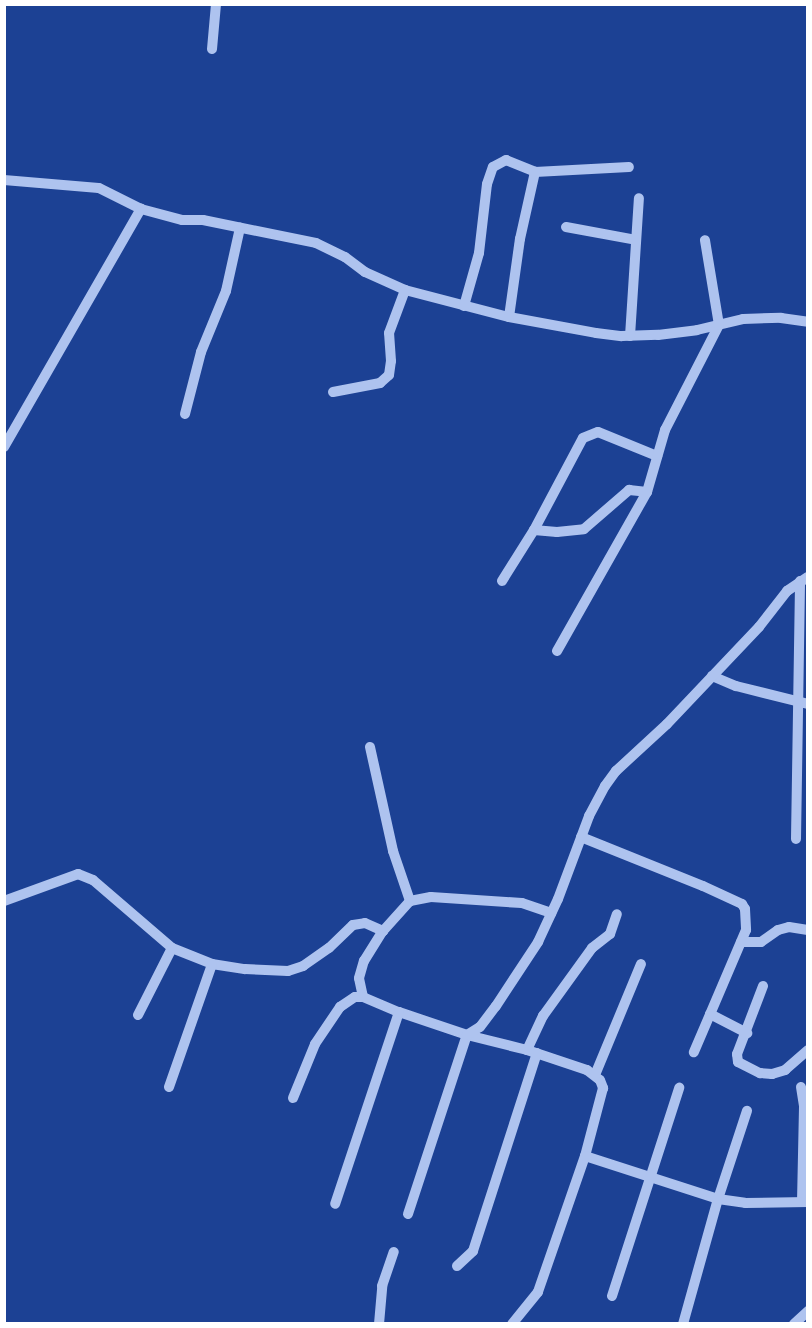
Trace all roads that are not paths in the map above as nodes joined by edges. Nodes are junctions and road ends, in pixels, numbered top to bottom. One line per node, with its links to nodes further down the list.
1 (216, 4): 2 (street)
2 (212, 49)
3 (629, 167): 4 (street)
4 (535, 172): 13 (street); 14 (street)
5 (4, 180): 7 (street)
6 (639, 198): 10 (street)
7 (141, 209): 9 (street); 20 (street)
8 (566, 227): 10 (street)
9 (240, 228): 12 (street); 19 (street)
10 (636, 240): 17 (street)
11 (705, 240): 16 (street)
12 (405, 290): 13 (street); 18 (street)
13 (464, 306): 14 (street)
14 (509, 317): 17 (street)
15 (807, 322): 16 (street)
16 (718, 325): 17 (street); 21 (street)
17 (630, 336)
18 (333, 392)
19 (185, 414)
20 (4, 447)
21 (657, 456): 22 (street); 23 (street)
22 (647, 492): 23 (street); 26 (street)
23 (534, 530): 25 (street)
24 (804, 579): 27 (street); 28 (street)
25 (502, 581)
26 (557, 651)
27 (712, 676): 28 (street); 30 (street)
28 (802, 703): 31 (street)
29 (370, 747): 33 (street)
30 (581, 837): 34 (street); 38 (street)
31 (796, 839)
32 (4, 901): 39 (street)
33 (410, 901): 34 (street); 37 (street)
34 (551, 914): 48 (street)
35 (617, 914): 50 (street)
36 (807, 930): 38 (street)
37 (383, 931): 40 (street); 43 (street)
38 (741, 942): 45 (street)
39 (172, 948): 40 (street); 46 (street)
40 (212, 964): 53 (street)
41 (641, 964): 52 (street)
42 (763, 986): 47 (street)
43 (363, 997): 44 (street); 56 (street)
44 (399, 1012): 48 (street); 62 (street)
45 (710, 1014): 47 (street); 51 (street)
46 (138, 1015)
47 (747, 1033): 49 (street)
48 (467, 1035): 50 (street); 63 (street)
49 (807, 1050)
50 (532, 1052): 52 (street); 65 (street)
51 (694, 1052)
52 (595, 1074): 58 (street)
53 (169, 1087)
54 (801, 1087): 61 (street)
55 (679, 1088): 59 (street)
56 (293, 1098)
57 (747, 1111): 60 (street)
58 (585, 1156): 59 (street); 69 (street)
59 (649, 1176): 60 (street); 66 (street)
60 (718, 1199): 61 (street); 70 (street)
61 (805, 1202)
62 (335, 1204)
63 (408, 1214)
64 (394, 1252): 68 (street)
65 (458, 1266)
66 (612, 1296)
67 (807, 1311): 71 (street)
68 (379, 1323)
69 (512, 1323)
70 (683, 1323)
71 (794, 1323)

